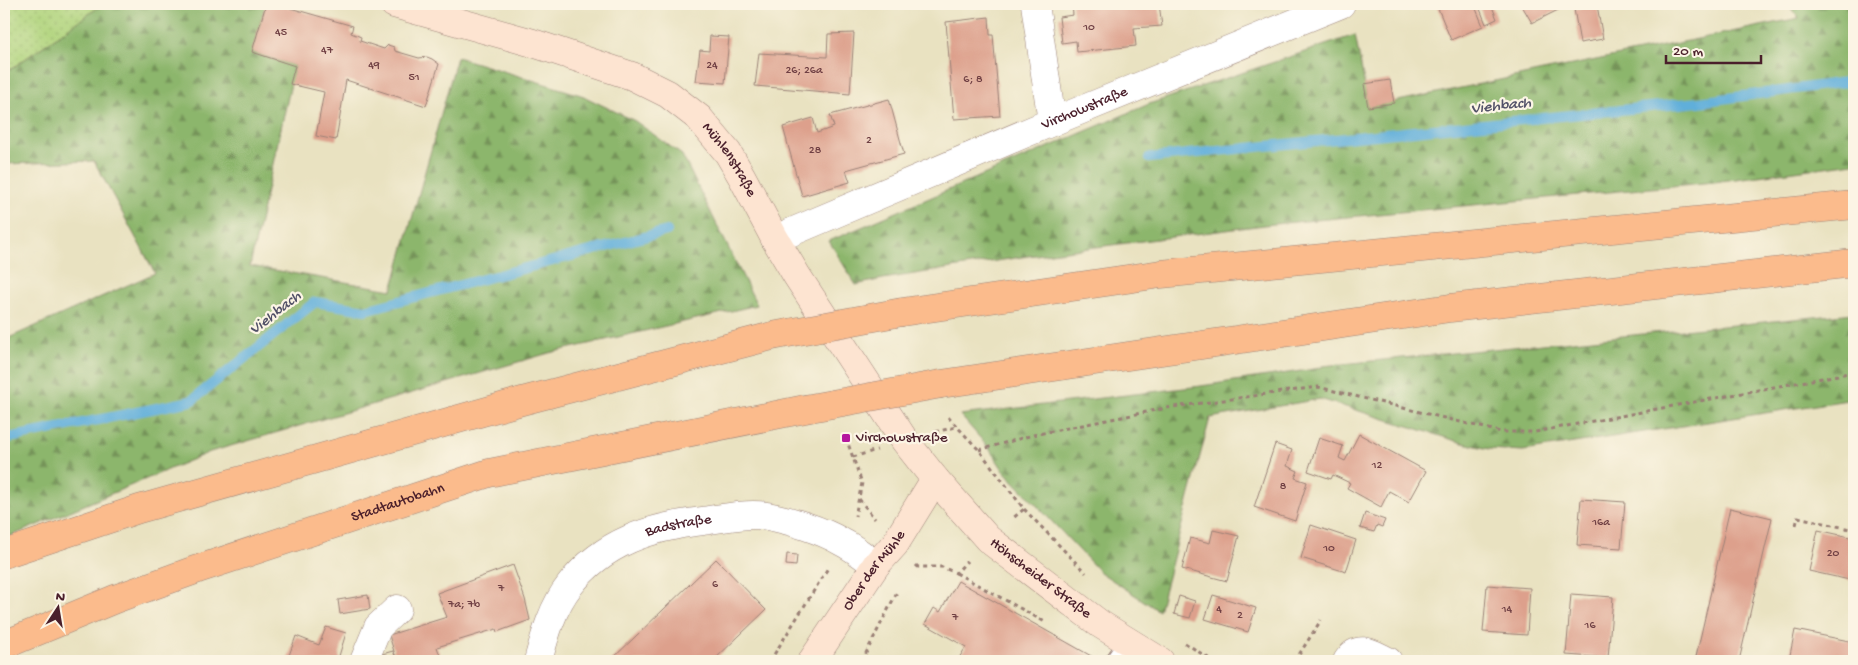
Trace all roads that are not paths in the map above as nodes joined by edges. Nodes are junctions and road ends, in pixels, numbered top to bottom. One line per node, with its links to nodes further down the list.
1 (394, 4): 6 (street, Mühlenstraße)
2 (1035, 4): 4 (street)
3 (1341, 4): 4 (street, Virchowstraße)
4 (1052, 122): 6 (street, Virchowstraße)
5 (1854, 205): 9 (highway, bridge)
6 (775, 239): 8 (street, Mühlenstraße)
7 (1854, 263): 12 (highway, Stadtautobahn, bridge)
8 (935, 479): 10 (street, Ober der Mühle); 13 (street, Höhscheider Straße)
9 (4, 554)
10 (876, 565): 15 (street, Badstraße); 16 (street, Ober der Mühle)
11 (397, 609): 14 (street)
12 (4, 645)
13 (1120, 651): 17 (street, Höhscheider Straße)
14 (364, 661)
15 (538, 661)
16 (812, 661)
17 (1160, 661)
18 (1346, 661): 19 (street)
19 (1388, 661)

